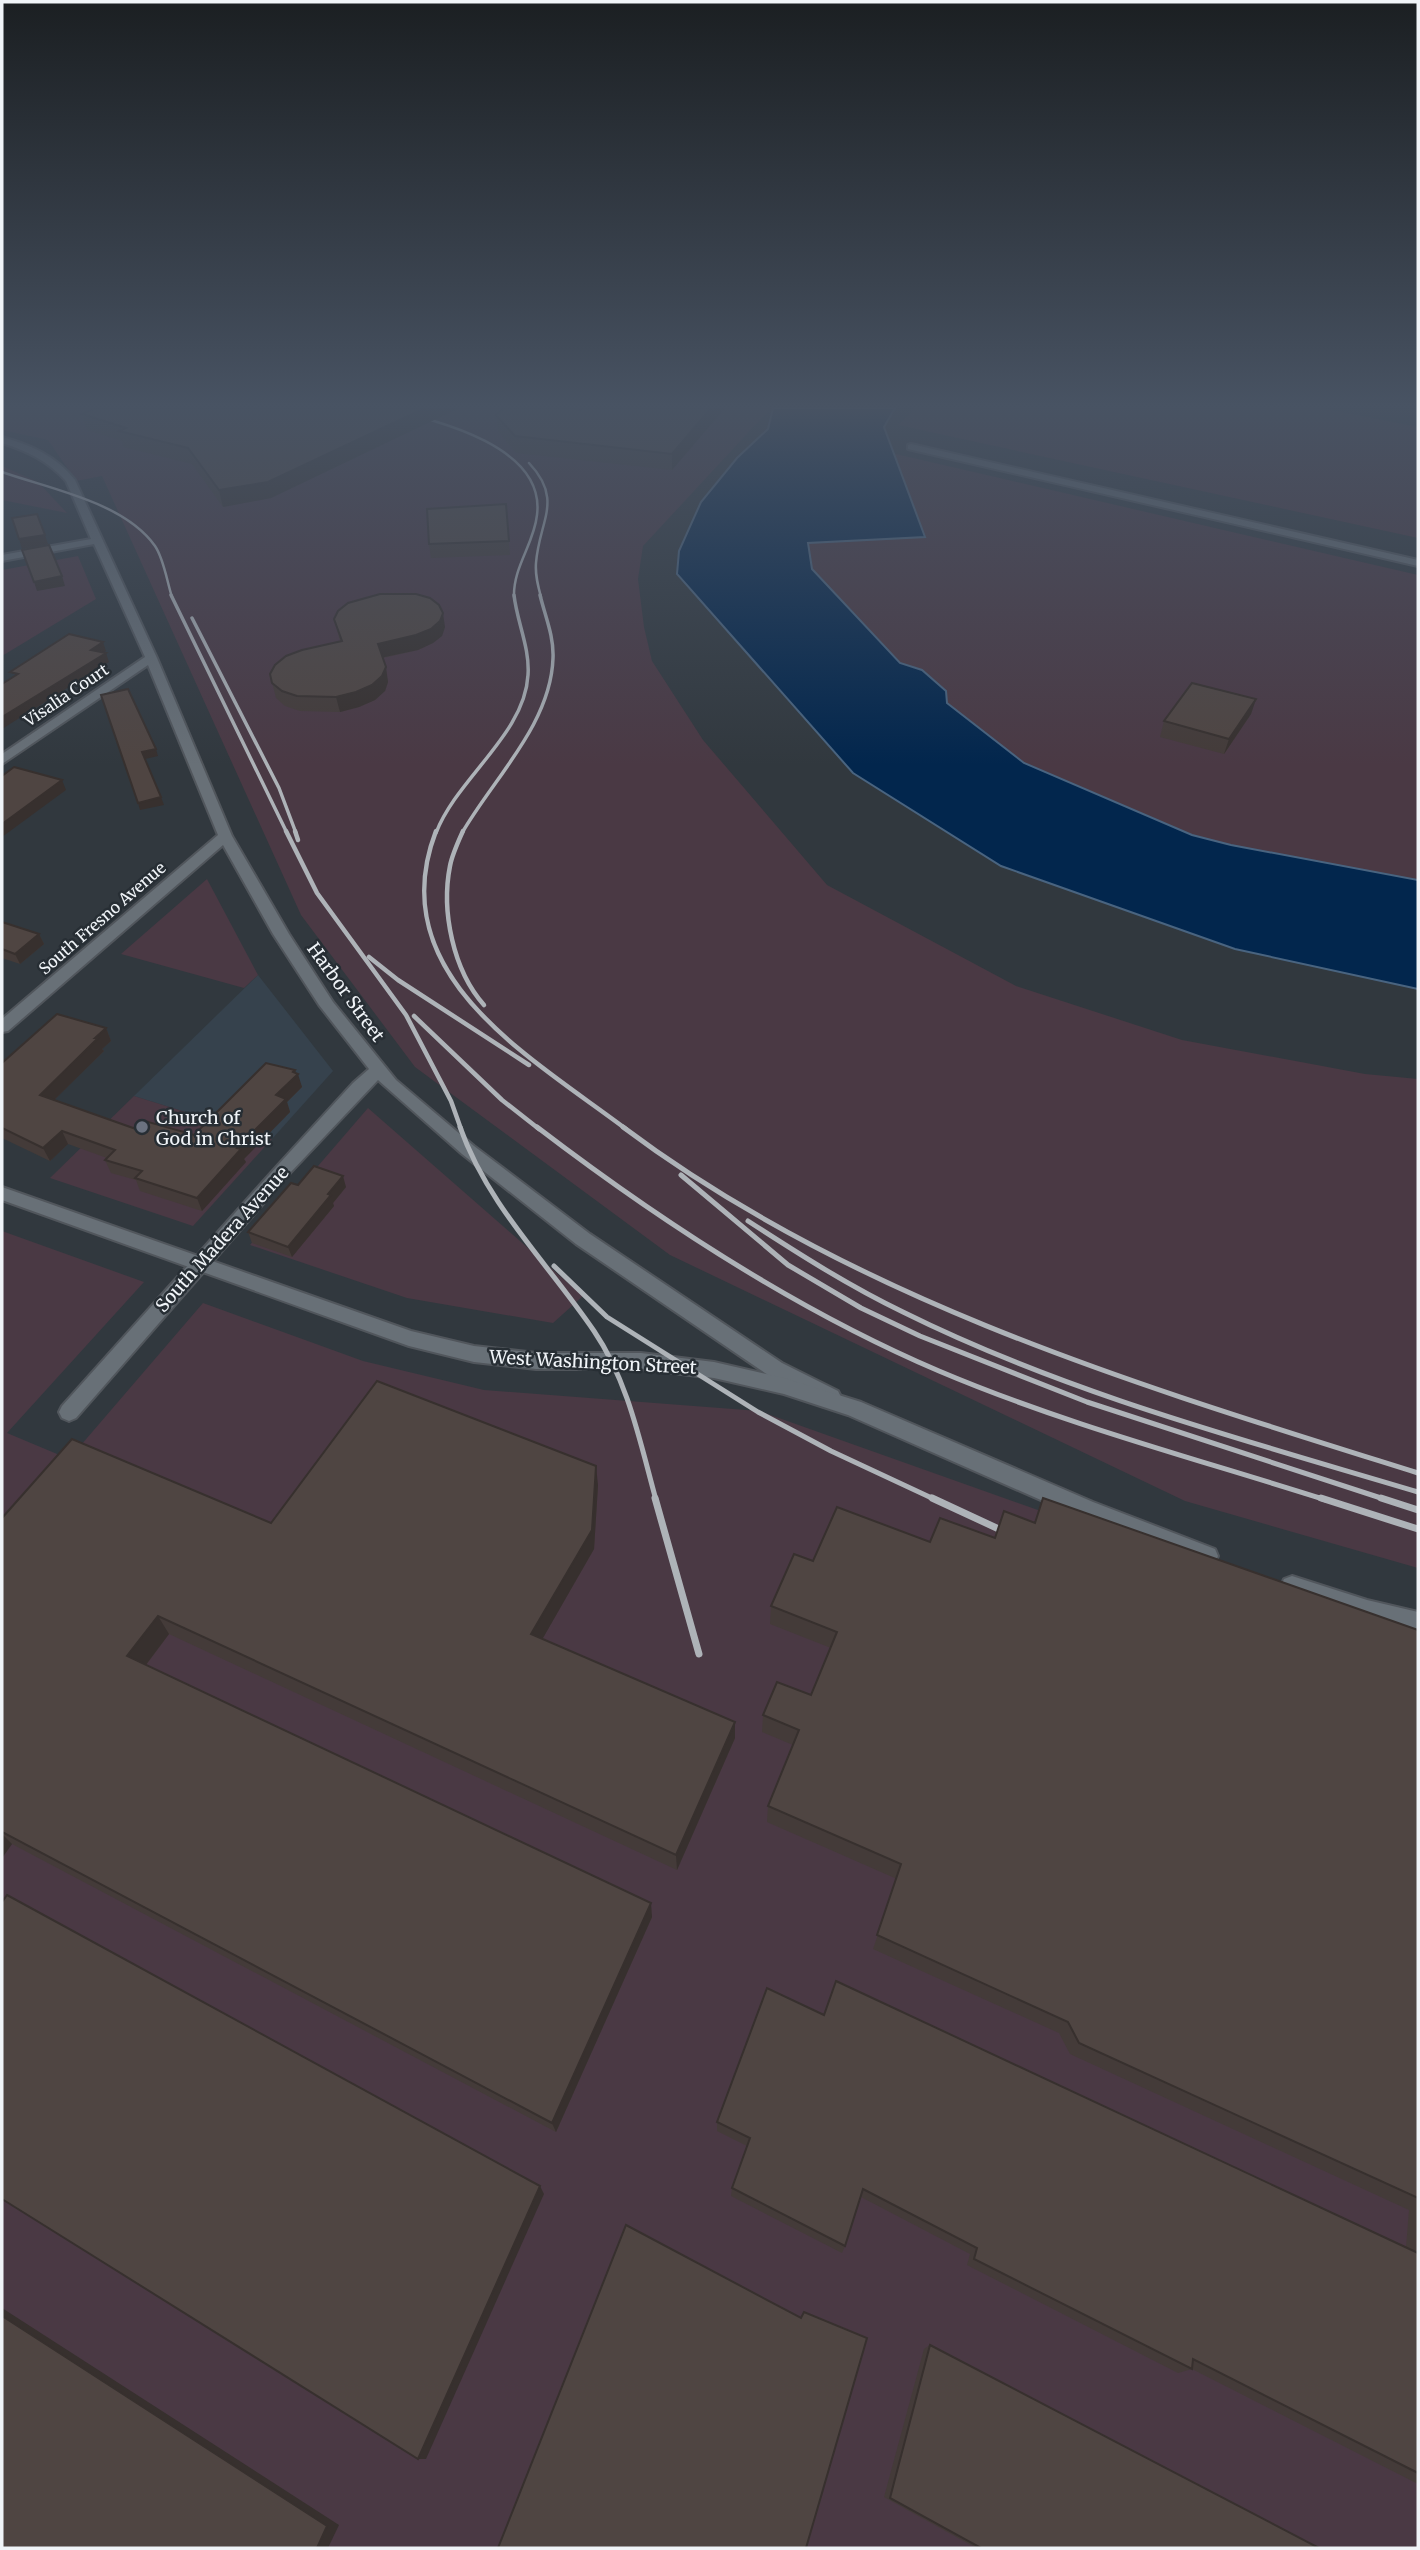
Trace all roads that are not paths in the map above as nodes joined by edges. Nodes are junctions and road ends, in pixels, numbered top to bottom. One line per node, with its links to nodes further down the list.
1 (91, 527): 3 (street, Harbor Street)
2 (1261, 527): 5 (street)
3 (96, 541): 4 (street); 6 (street, Harbor Street)
4 (2, 558)
5 (1418, 563)
6 (151, 658): 7 (street, Visalia Court); 8 (street, Harbor Street)
7 (2, 760)
8 (225, 836): 9 (street, South Fresno Avenue); 10 (street, Harbor Street)
9 (2, 1027)
10 (379, 1070): 12 (street, South Madera Avenue); 13 (street, Harbor Street)
11 (2, 1193): 12 (street, West Washington Street)
12 (201, 1264): 13 (street, West Washington Street); 14 (street, South Madera Avenue)
13 (854, 1408): 15 (street, West Washington Street)
14 (69, 1412)
15 (1228, 1564)
16 (1266, 1578): 17 (street)
17 (1418, 1623)

